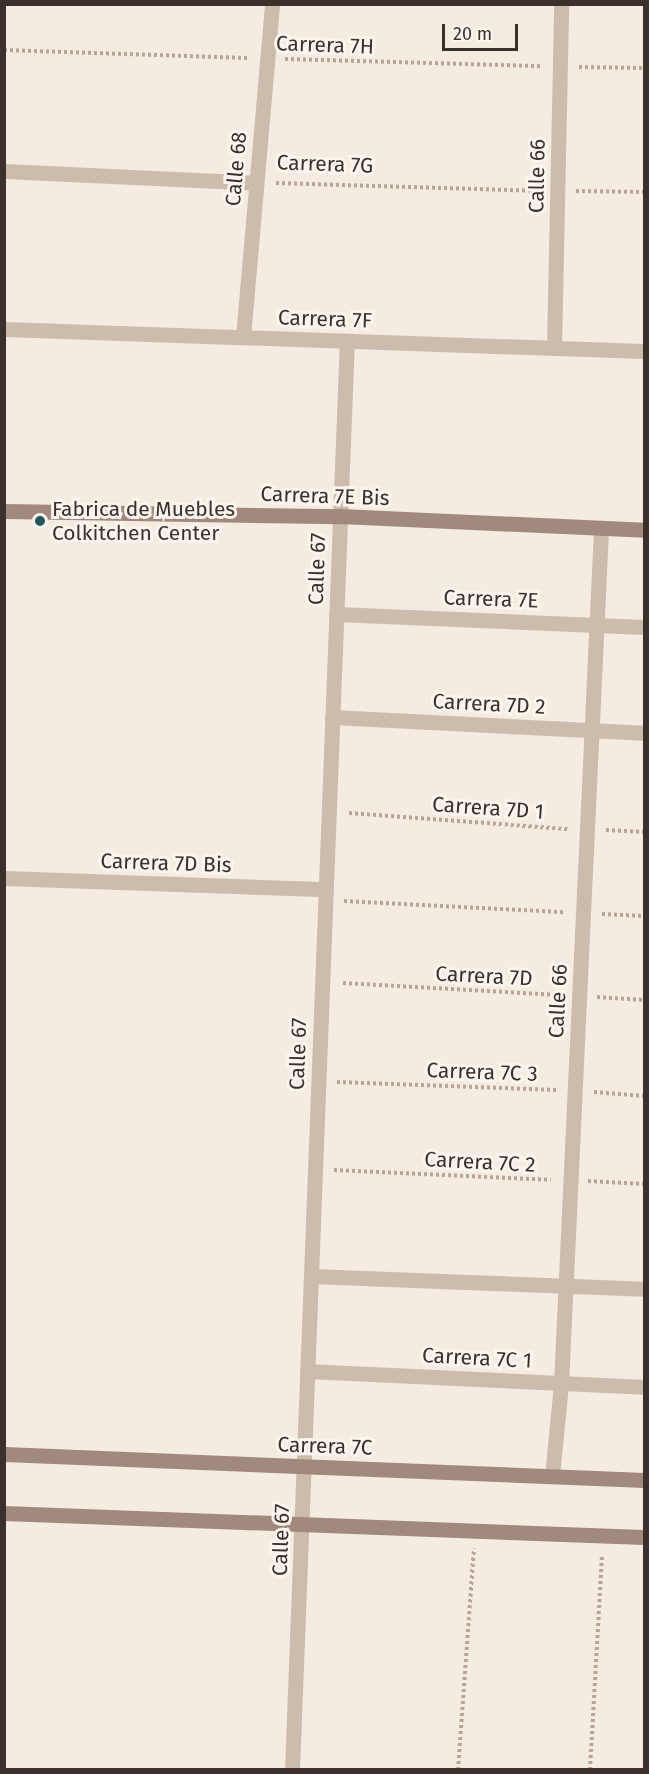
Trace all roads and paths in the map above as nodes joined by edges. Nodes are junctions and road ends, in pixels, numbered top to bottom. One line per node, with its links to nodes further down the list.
1 (272, 4): 4 (street, Calle 68)
2 (561, 4): 5 (street, Calle 66)
3 (4, 50): 4 (path, Carrera 7H)
4 (267, 59): 5 (path, Carrera 7H); 8 (street, Calle 68)
5 (560, 67): 6 (path, Carrera 7H); 9 (street, Calle 66)
6 (645, 68)
7 (4, 171): 8 (street, Carrera 7G)
8 (256, 183): 9 (path, Carrera 7G); 12 (street, Calle 68)
9 (557, 191): 10 (path, Carrera 7G); 14 (street, Calle 66)
10 (645, 192)
11 (4, 329): 12 (street, Carrera 7F)
12 (243, 337): 13 (street, Carrera 7F)
13 (347, 341): 14 (street, Carrera 7F); 17 (street, Calle 67)
14 (554, 348): 15 (street, Carrera 7F)
15 (645, 351)
16 (4, 511): 17 (street, Carrera 7E Bis)
17 (340, 516): 18 (street, Carrera 7E Bis); 20 (street, Calle 67)
18 (601, 528): 19 (street, Carrera 7E Bis); 21 (street, Calle 66)
19 (645, 530)
20 (336, 614): 21 (street, Carrera 7E); 23 (street, Calle 67)
21 (597, 625): 22 (street, Carrera 7E); 24 (street, Calle 66)
22 (645, 627)
23 (332, 717): 24 (street, Carrera 7D 2); 26 (street, Calle 67)
24 (591, 731): 25 (street, Carrera 7D 2); 27 (street, Calle 66)
25 (645, 733)
26 (329, 812): 27 (path, Carrera 7D 1); 30 (street, Calle 67)
27 (587, 830): 28 (path, Carrera 7D 1); 31 (street, Calle 66)
28 (645, 832)
29 (4, 878): 30 (street, Carrera 7D Bis)
30 (325, 895): 31 (path); 33 (street, Calle 67)
31 (583, 913): 32 (path); 34 (street, Calle 66)
32 (645, 916)
33 (322, 982): 34 (path, Carrera 7D); 36 (street, Calle 67)
34 (579, 996): 35 (path, Carrera 7D); 37 (street, Calle 66)
35 (645, 1000)
36 (318, 1082): 37 (path, Carrera 7C 3); 39 (street, Calle 67)
37 (575, 1090): 38 (path, Carrera 7C 3); 40 (street, Calle 66)
38 (645, 1096)
39 (315, 1169): 40 (path, Carrera 7C 2); 42 (street, Calle 67)
40 (571, 1181): 41 (path, Carrera 7C 2); 43 (street, Calle 66)
41 (645, 1184)
42 (311, 1276): 43 (street); 45 (street, Calle 67)
43 (564, 1286): 44 (street); 46 (street, Calle 66)
44 (645, 1289)
45 (307, 1371): 46 (street, Carrera 7C 1); 49 (street, Calle 67)
46 (561, 1384): 47 (street, Carrera 7C 1); 50 (street, Calle 66)
47 (645, 1388)
48 (4, 1454): 49 (street, Carrera 7C)
49 (304, 1466): 50 (street, Carrera 7C); 53 (street, Calle 67)
50 (552, 1476): 51 (street, Carrera 7C)
51 (645, 1480)
52 (4, 1514): 53 (street)
53 (304, 1525): 54 (street); 57 (street, Calle 67)
54 (475, 1531): 55 (street); 58 (path)
55 (603, 1536): 56 (street); 59 (path)
56 (645, 1537)
57 (292, 1770)
58 (458, 1770)
59 (590, 1770)

